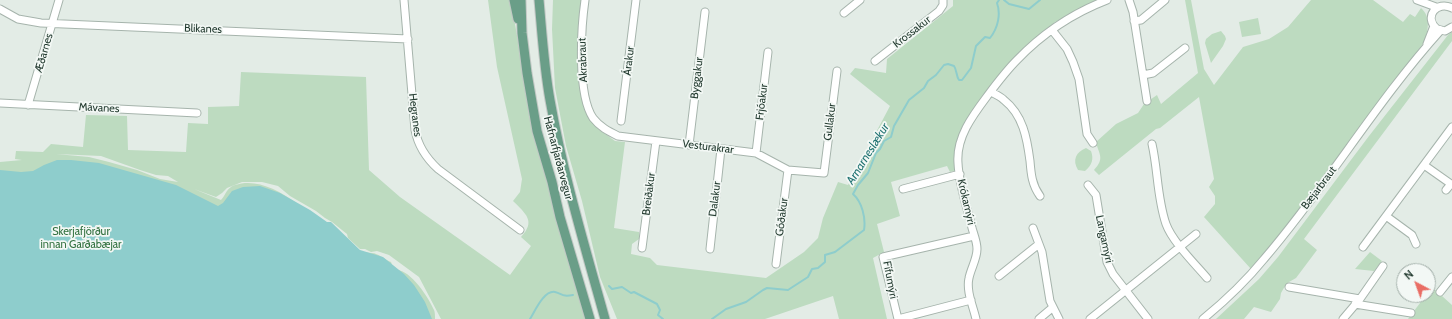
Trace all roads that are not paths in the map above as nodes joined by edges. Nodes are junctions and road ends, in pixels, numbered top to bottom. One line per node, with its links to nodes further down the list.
1 (59, 0): 22 (street, Æðarnes)
2 (404, 0): 29 (street, Hegranes)
3 (514, 0): 28 (main road)
4 (521, 0): 28 (main road, Hafnarfjarðarvegur)
5 (539, 0): 27 (main road, Hafnarfjarðarvegur)
6 (544, 0): 27 (main road)
7 (585, 0): 41 (street, Akrabraut)
8 (636, 0): 42 (street, Árakur)
9 (860, 0): 19 (street)
10 (944, 0): 33 (street, Krossakur)
11 (1107, 0): 25 (street, Krókamýri)
12 (1129, 0): 21 (street)
13 (1165, 0): 21 (street)
14 (1421, 2): 16 (street); 20 (street)
15 (1450, 5): 16 (street)
16 (1436, 8): 20 (street)
17 (0, 9): 22 (street, Blikanes)
18 (705, 12): 46 (street, Byggakur)
19 (844, 13)
20 (1432, 14): 23 (street)
21 (1134, 21): 35 (street)
22 (52, 23): 29 (street, Blikanes); 39 (street, Æðarnes)
23 (1434, 26): 26 (street); 31 (street, Bæjarbraut)
24 (1452, 28): 26 (street)
25 (1052, 30): 36 (street, Krókamýri); 45 (street)
26 (1441, 30): 31 (street, Bæjarbraut)
27 (542, 32): 83 (main road, Hafnarfjarðarvegur)
28 (522, 33): 82 (main road, Hafnarfjarðarvegur)
29 (408, 39): 61 (street, Hegranes)
30 (1185, 48): 35 (street)
31 (1425, 48): 89 (street, Bæjarbraut)
32 (768, 52): 49 (street, Frjóakur)
33 (875, 61)
34 (837, 71): 52 (street, Gullakur)
35 (1143, 75): 37 (street)
36 (991, 92): 53 (street, Krókamýri); 58 (street)
37 (1147, 101)
38 (0, 103): 39 (street, Mávanes)
39 (28, 105): 40 (street, Mávanes)
40 (197, 113)
41 (594, 118): 44 (street, Vesturakrar)
42 (621, 121)
43 (1452, 127): 50 (street)
44 (656, 141): 46 (street, Vesturakrar); 68 (street, Breiðakur)
45 (1094, 143)
46 (689, 144): 48 (street, Vesturakrar)
47 (1152, 144): 66 (street)
48 (721, 149): 49 (street, Vesturakrar); 69 (street, Dalakur)
49 (756, 152): 51 (street, Vesturakrar)
50 (1424, 164): 54 (street); 59 (street)
51 (788, 170): 52 (street, Vesturakrar); 70 (street, Góðakur)
52 (824, 174)
53 (960, 174): 56 (street); 63 (street, Krókamýri)
54 (1451, 183): 57 (street)
55 (1088, 185): 76 (street, Langamýri)
56 (903, 188)
57 (1446, 190)
58 (1040, 196)
59 (1386, 216): 65 (street); 67 (street)
60 (1033, 228): 64 (street)
61 (520, 230)
62 (1196, 234): 66 (street)
63 (974, 236): 78 (street, Krókamýri); 78 (street, Fífumýri)
64 (1039, 244): 72 (street); 80 (street)
65 (1416, 244)
66 (1181, 246): 74 (street); 76 (street)
67 (1363, 247)
68 (642, 248)
69 (710, 249)
70 (776, 264)
71 (1383, 266): 79 (street)
72 (1000, 276)
73 (1452, 277): 77 (street)
74 (1206, 278)
75 (1289, 287): 79 (street)
76 (1126, 290): 87 (street); 88 (street, Langamýri)
77 (1440, 292)
78 (971, 300): 84 (street, Krókamýri)
79 (1358, 302): 81 (street); 90 (street)
80 (1052, 308): 85 (street); 86 (street)
81 (1411, 313)
82 (590, 319)
83 (605, 319)
84 (976, 319)
85 (1039, 319)
86 (1059, 319)
87 (1090, 319)
88 (1148, 319)
89 (1203, 319)
90 (1343, 319)

